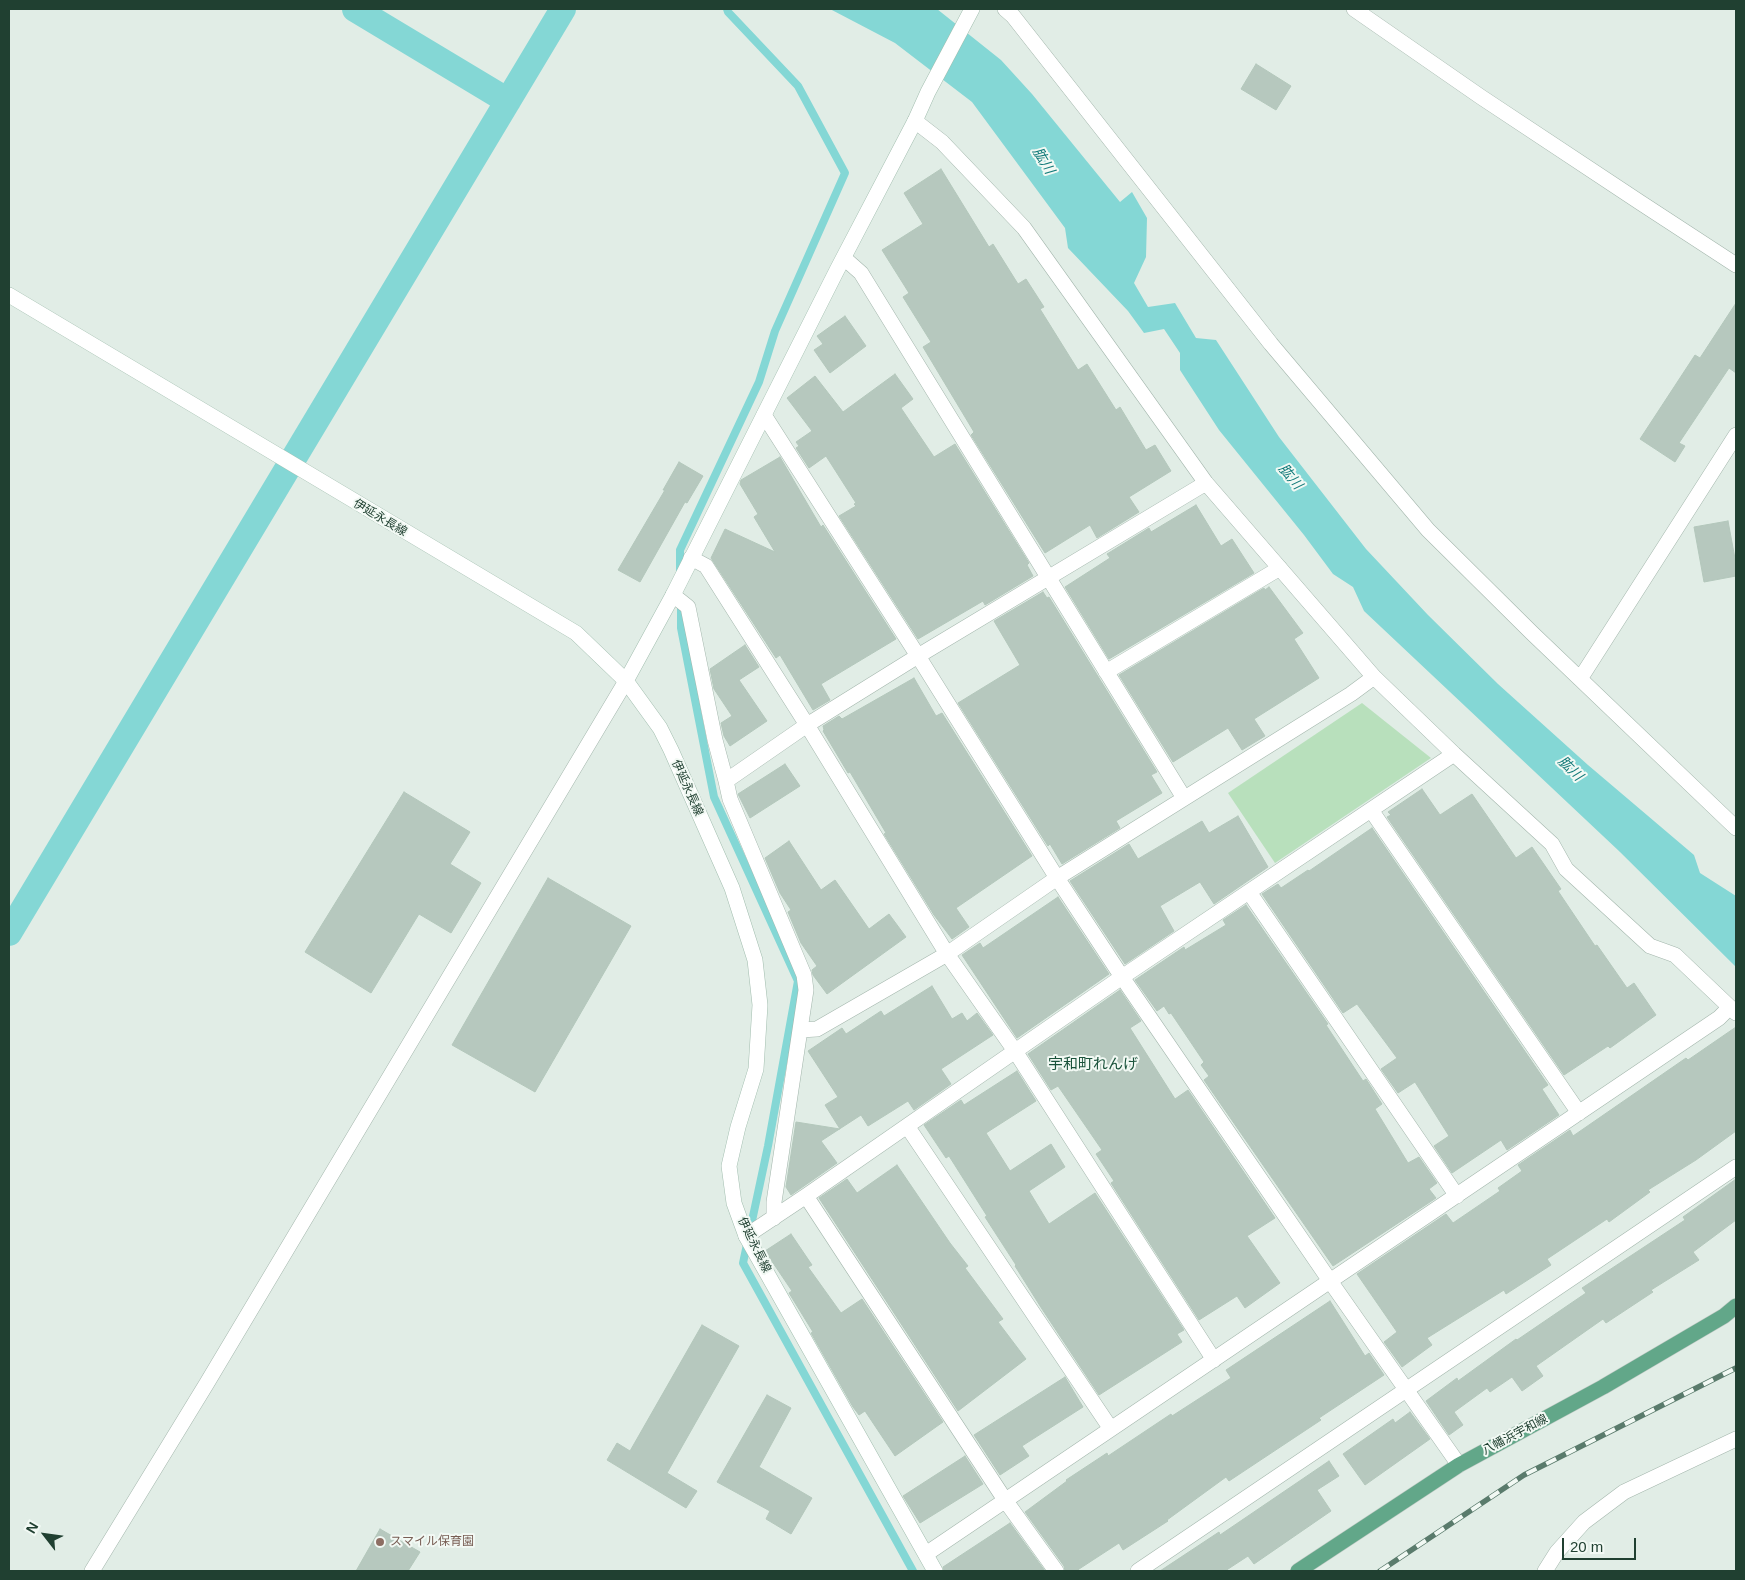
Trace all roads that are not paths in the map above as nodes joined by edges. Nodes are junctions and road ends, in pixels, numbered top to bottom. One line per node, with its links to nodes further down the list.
1 (972, 9): 4 (street)
2 (1005, 9): 18 (street)
3 (1354, 9): 6 (street)
4 (916, 121): 5 (street); 10 (street)
5 (844, 258): 8 (street); 13 (street)
6 (1736, 264)
7 (9, 295): 19 (street, 伊延永長線)
8 (764, 415): 11 (street); 15 (street)
9 (1736, 436): 18 (street)
10 (1206, 483): 12 (street); 13 (street)
11 (692, 558): 14 (street); 20 (street)
12 (1280, 568): 16 (street); 17 (street)
13 (1048, 578): 15 (street); 16 (street)
14 (673, 594): 19 (street); 22 (street)
15 (918, 656): 20 (street); 26 (street)
16 (1106, 672): 23 (street)
17 (1374, 677): 21 (street); 23 (street)
18 (1580, 679): 25 (street)
19 (626, 681): 39 (street, 伊延永長線); 49 (street)
20 (806, 725): 22 (street); 28 (street)
21 (1454, 754): 24 (street); 30 (street)
22 (726, 781): 31 (street)
23 (1184, 798): 26 (street)
24 (1371, 810): 27 (street); 33 (street)
25 (1736, 828)
26 (1057, 878): 28 (street); 29 (street)
27 (1249, 892): 29 (street); 37 (street)
28 (947, 954): 31 (street); 32 (street)
29 (1122, 977): 32 (street); 40 (street)
30 (1733, 1010): 33 (street)
31 (800, 1030): 38 (street)
32 (1015, 1051): 34 (street); 42 (street)
33 (1579, 1113): 37 (street)
34 (907, 1126): 36 (street); 44 (street)
35 (1736, 1167): 43 (street)
36 (806, 1196): 38 (street); 47 (street)
37 (1457, 1196): 40 (street)
38 (774, 1218): 39 (street)
39 (746, 1236): 48 (street, 伊延永長線)
40 (1330, 1281): 42 (street); 43 (street)
41 (1736, 1306): 46 (main road, 八幡浜宇和線)
42 (1214, 1360): 44 (street)
43 (1406, 1390): 46 (street); 52 (street)
44 (1111, 1429): 47 (street)
45 (1736, 1438): 54 (street)
46 (1459, 1465): 53 (main road, 八幡浜宇和線)
47 (1005, 1500): 48 (street); 51 (street)
48 (926, 1554): 50 (street, 伊延永長線)
49 (92, 1571)
50 (935, 1571)
51 (1056, 1571)
52 (1138, 1571)
53 (1298, 1571)
54 (1545, 1571)

